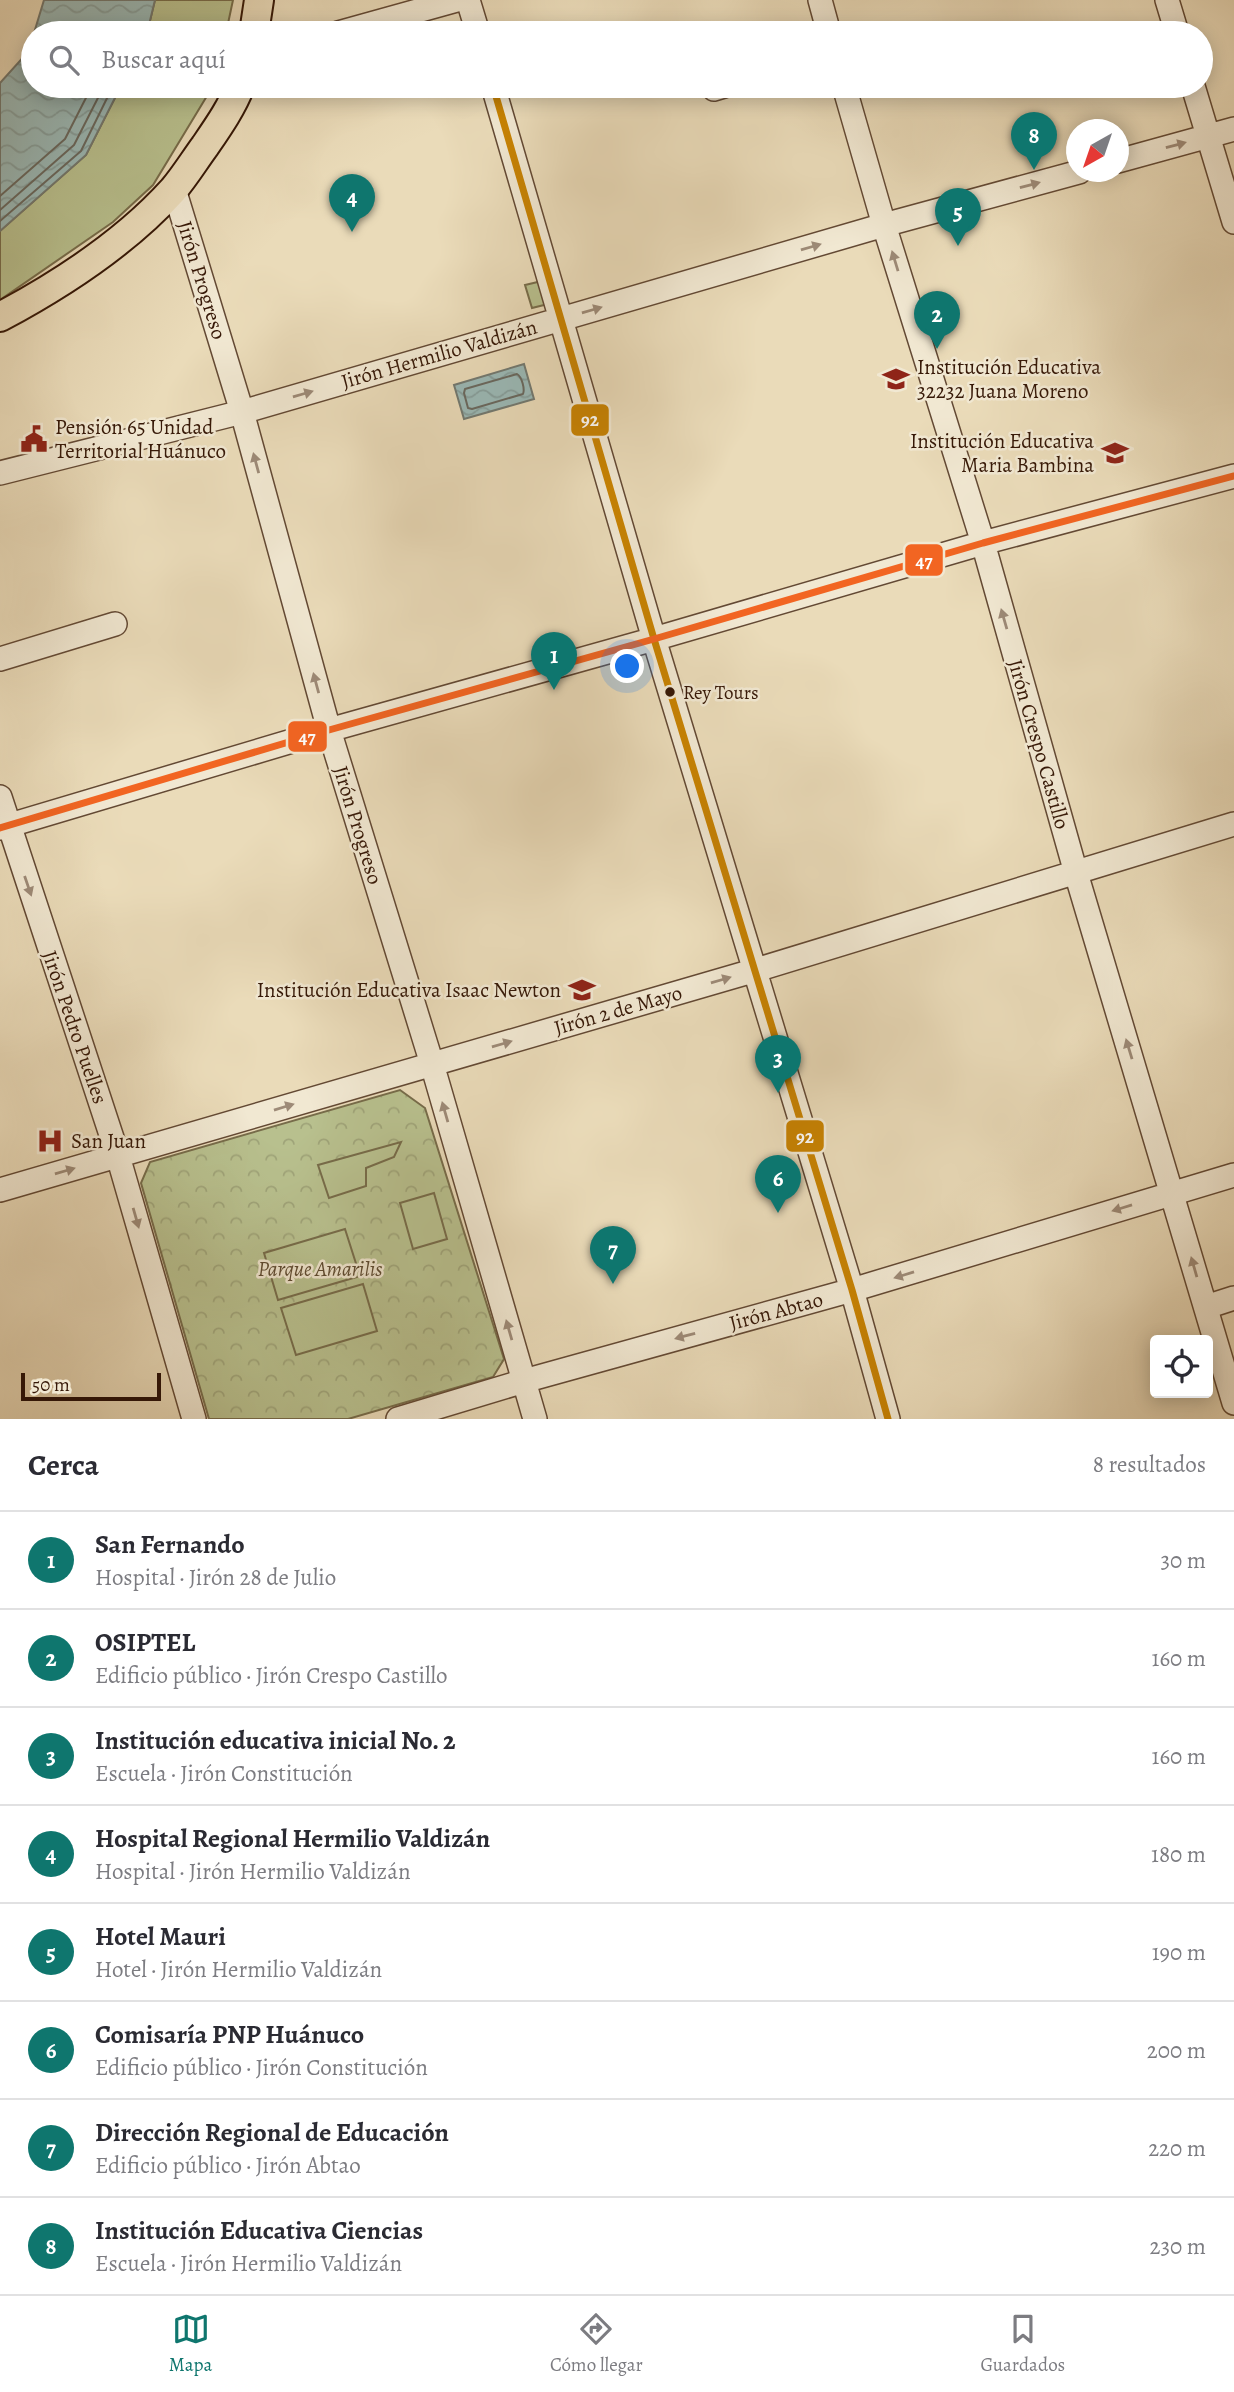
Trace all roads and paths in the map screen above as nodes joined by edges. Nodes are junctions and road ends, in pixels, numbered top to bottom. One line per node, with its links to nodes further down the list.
1 (259, 0): 6 (main road)
2 (457, 0): 7 (street)
3 (468, 0): 8 (street)
4 (820, 0): 9 (street)
5 (1167, 0): 10 (street)
6 (256, 21)
7 (381, 21)
8 (474, 21)
9 (826, 21)
10 (1173, 21)
11 (234, 98): 19 (main road)
12 (497, 98): 23 (street)
13 (847, 98): 21 (street, Jirón Crespo Castillo)
14 (1197, 98): 16 (street)
15 (1234, 128): 16 (street)
16 (1208, 136): 17 (street, one-way to 16); 20 (street)
17 (1129, 158)
18 (1066, 176): 21 (street, Jirón Hermilio Valdizán, one-way to 18)
19 (174, 189): 22 (main road); 24 (street, Jirón Progreso)
20 (1234, 222)
21 (884, 225): 23 (street, Jirón Hermilio Valdizán, one-way to 21); 27 (street, Jirón Crespo Castillo, one-way to 21)
22 (0, 317)
23 (562, 319): 24 (street, Jirón Hermilio Valdizán, one-way to 23); 29 (street)
24 (242, 412): 25 (street, Jirón Hermilio Valdizán); 31 (street, Jirón Progreso, one-way to 24)
25 (0, 473)
26 (1234, 475): 27 (street)
27 (983, 542): 29 (street); 35 (street, Jirón Crespo Castillo, one-way to 27)
28 (115, 624): 30 (street)
29 (654, 639): 31 (street); 36 (street)
30 (0, 659)
31 (329, 730): 34 (street); 37 (street, Jirón Progreso)
32 (0, 797): 34 (street, Jirón Pedro Puelles)
33 (1234, 824): 35 (street, Jirón 2 de Mayo)
34 (4, 827): 38 (street, Jirón Pedro Puelles, one-way to 38)
35 (1076, 873): 36 (street, Jirón 2 de Mayo); 41 (street, Jirón Crespo Castillo, one-way to 35)
36 (756, 970): 37 (street, Jirón 2 de Mayo, one-way to 36); 42 (street)
37 (432, 1064): 38 (street, Jirón 2 de Mayo, one-way to 37); 45 (street, Jirón Progreso, one-way to 37)
38 (118, 1156): 40 (street, Jirón 2 de Mayo, one-way to 38); 47 (street, Jirón Pedro Puelles, one-way to 47)
39 (1234, 1175): 41 (street, Jirón Abtao)
40 (0, 1191)
41 (1172, 1193): 42 (street, Jirón Abtao, one-way to 42); 44 (street, Jirón Crespo Castillo, one-way to 41)
42 (852, 1290): 45 (street, Jirón Abtao, one-way to 45); 50 (street)
43 (1234, 1298): 44 (street)
44 (1206, 1307): 46 (street, Jirón Crespo Castillo)
45 (524, 1381): 48 (street, Jirón Abtao); 49 (street, Jirón Progreso)
46 (1234, 1403)
47 (194, 1419)
48 (398, 1419)
49 (536, 1419)
50 (888, 1419)

